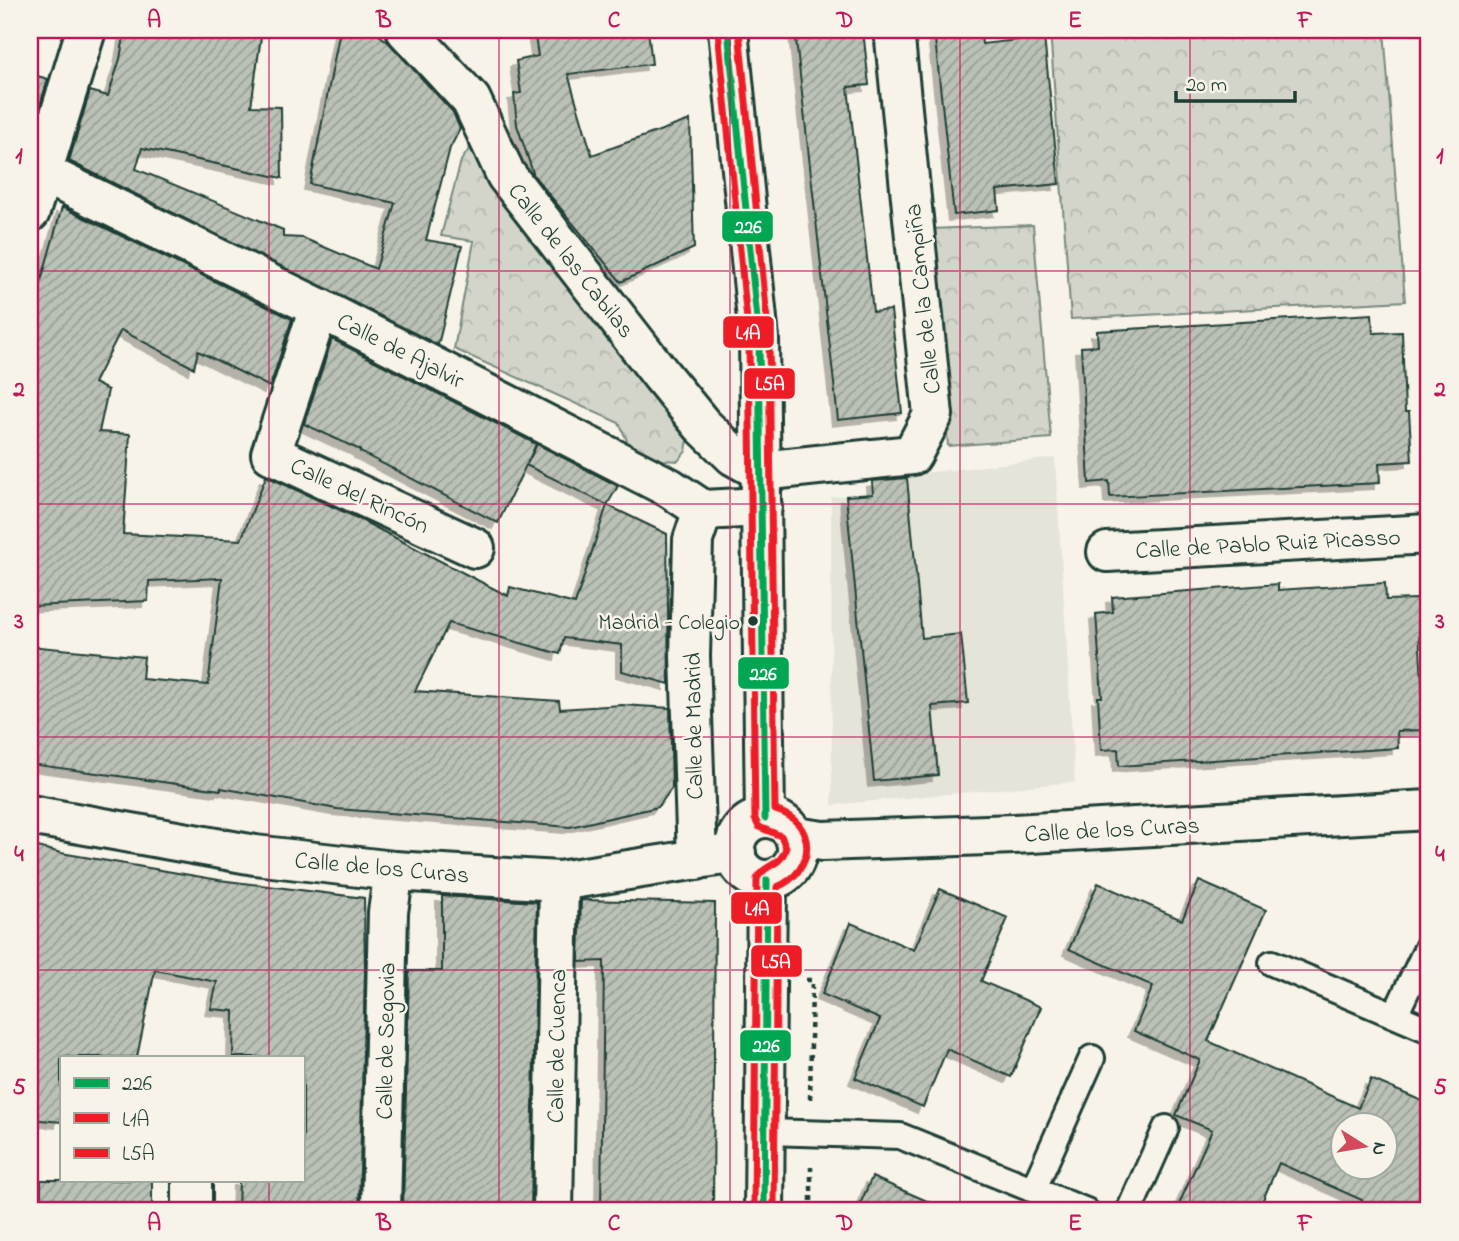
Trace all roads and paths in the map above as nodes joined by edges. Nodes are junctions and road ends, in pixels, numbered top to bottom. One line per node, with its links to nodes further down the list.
1 (86, 30): 5 (street)
2 (406, 30): 8 (street, Calle de las Cabilas)
3 (728, 30): 8 (street)
4 (894, 30): 8 (street, Calle de la Campiña)
5 (41, 172): 6 (street); 7 (street, Calle de Ajalvir)
6 (30, 212)
7 (319, 307): 9 (street, Calle de Ajalvir); 11 (street, Calle del Rincón)
8 (762, 489): 9 (street); 15 (street)
9 (703, 510): 17 (street, Calle de Madrid)
10 (1429, 534): 12 (street, Calle de Pablo Ruiz Picasso)
11 (475, 548)
12 (1107, 552)
13 (1429, 810): 15 (street, Calle de los Curas)
14 (30, 815): 18 (street, Calle de los Curas)
15 (780, 827): 16 (street); 19 (street)
16 (736, 853): 17 (street, Calle de los Curas); 19 (street)
17 (697, 860): 20 (street, Calle de los Curas)
18 (394, 871): 20 (street, Calle de los Curas); 34 (street, Calle de Segovia)
19 (767, 880): 28 (street)
20 (559, 881): 35 (street, Calle de Cuenca)
21 (1429, 944): 24 (lane)
22 (1272, 963): 24 (lane)
23 (812, 980): 29 (path)
24 (1395, 1015): 25 (lane)
25 (1429, 1030)
26 (1092, 1058): 32 (lane)
27 (1166, 1128): 39 (lane)
28 (766, 1132): 29 (lane); 36 (street)
29 (810, 1132): 32 (lane)
30 (823, 1165): 37 (path)
31 (192, 1182): 33 (street)
32 (1034, 1188): 38 (lane)
33 (192, 1211)
34 (381, 1211)
35 (553, 1211)
36 (764, 1211)
37 (811, 1211)
38 (1086, 1211)
39 (1129, 1211)

